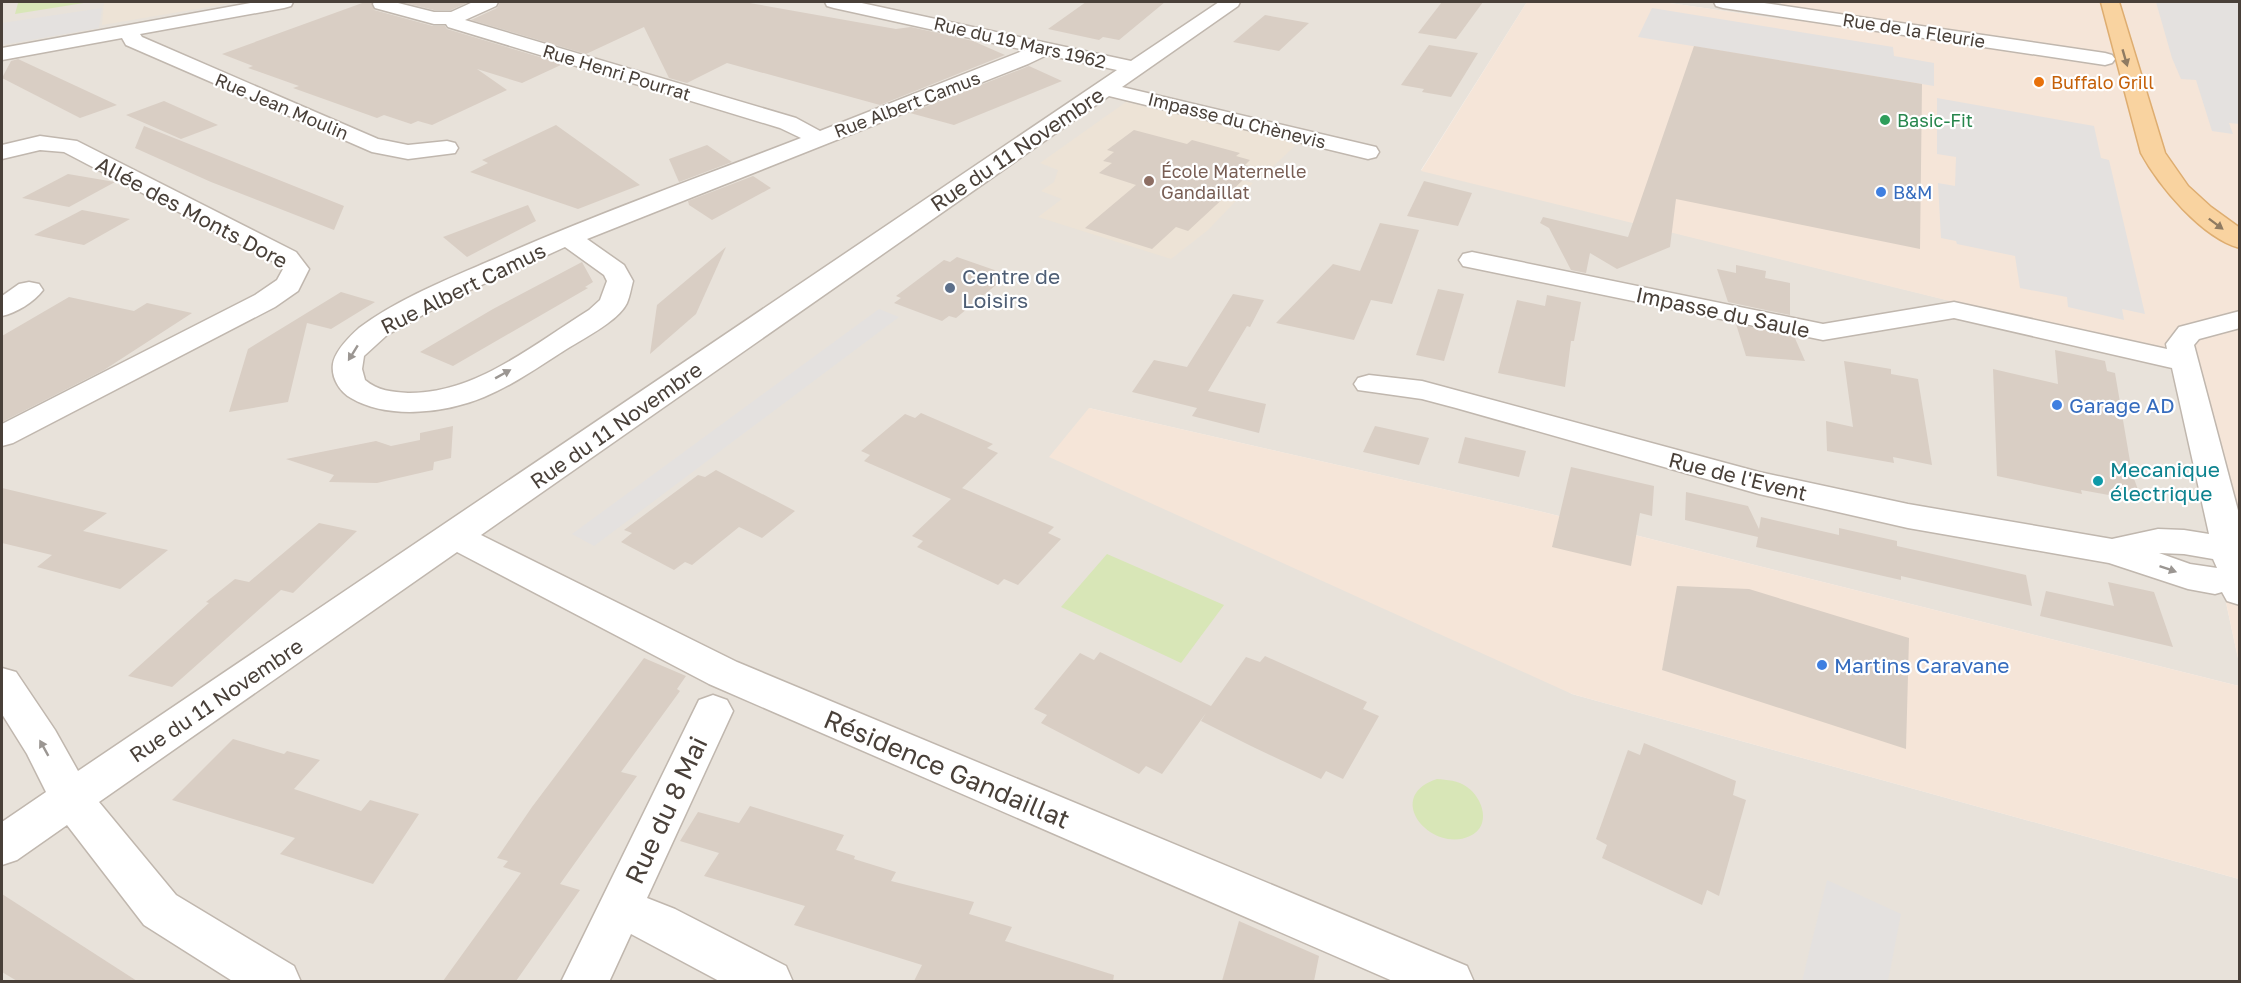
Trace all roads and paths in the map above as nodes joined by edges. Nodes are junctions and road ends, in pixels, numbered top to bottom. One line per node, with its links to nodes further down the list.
1 (284, 2): 10 (street)
2 (489, 2): 9 (street)
3 (834, 2): 11 (street, Rue du 19 Mars 1962)
4 (1223, 2): 14 (street, Rue du 11 Novembre)
5 (1723, 2): 13 (street, Rue de la Fleurie)
6 (2110, 2): 22 (main road, one-way to 22)
7 (2127, 2): 20 (main road)
8 (382, 4): 9 (street)
9 (455, 18): 16 (street, Rue Henri Pourrat)
10 (129, 30): 12 (street); 17 (street, Rue Jean Moulin)
11 (1044, 48): 14 (street, Rue du 19 Mars 1962); 16 (street, Rue Albert Camus)
12 (2, 54)
13 (2105, 59)
14 (1135, 68): 15 (street, Rue du 11 Novembre)
15 (1105, 89): 19 (street, Impasse du Chènevis); 32 (street, Rue du 11 Novembre)
16 (819, 139): 21 (street, Rue Albert Camus)
17 (447, 148)
18 (2, 152): 31 (street, Allée des Monts Dore)
19 (1368, 152)
20 (2240, 216)
21 (568, 238): 21 (street, Rue Albert Camus, one-way to 21)
22 (2240, 240)
23 (1472, 260): 29 (street, Impasse du Saule)
24 (28, 290): 25 (street)
25 (2, 308)
26 (2240, 319): 27 (street)
27 (2206, 328): 28 (street); 29 (street, Rue de l'Event)
28 (2240, 336)
29 (2185, 362): 33 (street, Rue de l'Event)
30 (1369, 384): 33 (street, Rue de l'Event)
31 (2, 436)
32 (454, 536): 36 (street, Rue du 11 Novembre); 42 (street, Résidence Gandaillat)
33 (2235, 573)
34 (2, 683): 36 (street, one-way to 34)
35 (713, 711): 38 (street, Rue du 8 Mai)
36 (71, 799): 37 (street, Rue du 11 Novembre); 39 (street)
37 (2, 846)
38 (620, 909): 40 (street, Rue du 8 Mai); 41 (street, Rue du 8 Mai)
39 (277, 981)
40 (585, 981)
41 (769, 981)
42 (1449, 981)

